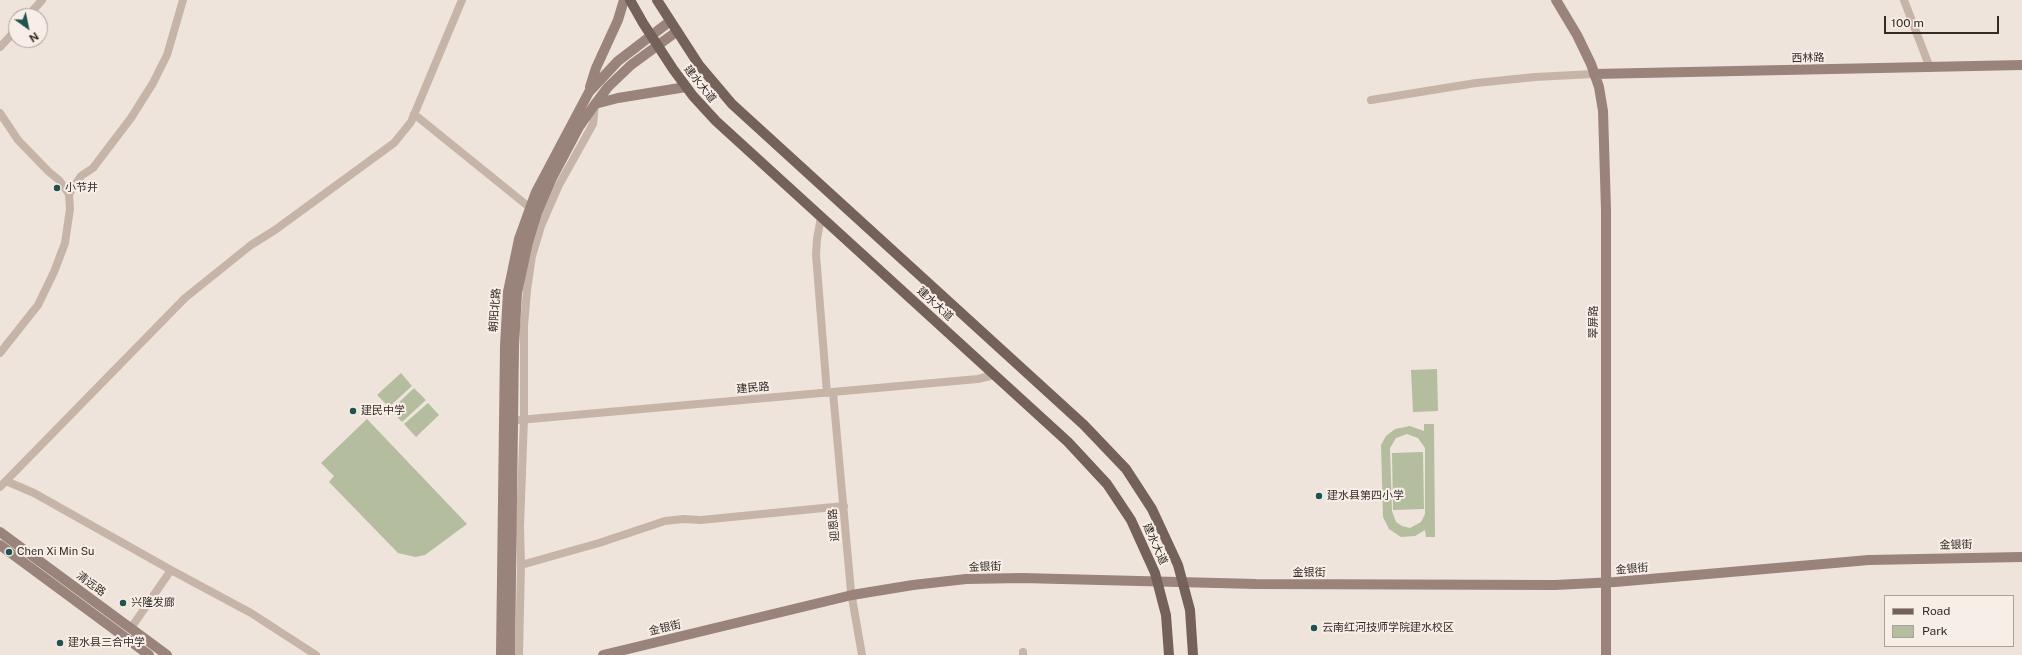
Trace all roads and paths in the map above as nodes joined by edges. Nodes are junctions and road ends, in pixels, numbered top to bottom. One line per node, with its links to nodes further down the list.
1 (42, 0): 9 (street)
2 (183, 0): 25 (street)
3 (462, 0): 24 (street)
4 (624, 0): 20 (street)
5 (630, 0): 12 (main road, 建水大道)
6 (657, 0): 10 (main road, 建水大道)
7 (1556, 0): 18 (street, 翠屏路)
8 (1904, 0): 17 (street)
9 (35, 8)
10 (670, 22): 11 (main road, 建水大道); 12 (street, 朝阳北路)
11 (676, 32): 14 (street, 朝阳北路); 41 (main road, 建水大道)
12 (650, 36): 14 (main road, 建水大道); 20 (street, 朝阳北路)
13 (8, 39): 15 (street)
14 (657, 46): 19 (main road, 建水大道); 22 (street, 朝阳北路)
15 (0, 48)
16 (2022, 65): 17 (street, 西林路)
17 (1930, 68): 18 (street, 西林路)
18 (1594, 74): 21 (street); 42 (street, 翠屏路)
19 (686, 87): 22 (street); 27 (main road, 建水大道)
20 (589, 92): 26 (street, 朝阳北路)
21 (1371, 100)
22 (595, 104): 31 (street); 32 (street, 朝阳北路)
23 (0, 113): 25 (street)
24 (414, 114): 26 (street); 33 (street)
25 (69, 194): 28 (street)
26 (529, 207): 48 (street, 朝阳北路)
27 (821, 217): 29 (main road, 建水大道); 30 (street, 迎恩路)
28 (0, 353)
29 (994, 375): 30 (street, 建民路); 40 (main road, 建水大道)
30 (830, 392): 31 (street, 建民路); 34 (street, 迎恩路)
31 (524, 419): 32 (street, 建民路); 38 (street)
32 (513, 420): 49 (street, 朝阳北路)
33 (3, 484): 39 (street)
34 (844, 506): 38 (street); 43 (street, 迎恩路)
35 (0, 532): 44 (street, 清远路)
36 (0, 545): 45 (street, 清远路)
37 (2022, 557): 42 (street, 金银街)
38 (521, 565): 50 (street)
39 (171, 570): 44 (street); 47 (street)
40 (1158, 582): 41 (street, 金银街); 43 (street, 金银街); 53 (main road, 建水大道)
41 (1183, 582): 42 (street, 金银街); 54 (main road, 建水大道)
42 (1606, 583): 55 (street, 翠屏路)
43 (852, 595): 51 (street, 金银街); 52 (street, 迎恩路)
44 (131, 628): 46 (street, 清远路)
45 (144, 654)
46 (167, 655)
47 (316, 655)
48 (501, 655)
49 (510, 655)
50 (519, 655)
51 (603, 655)
52 (862, 655)
53 (1169, 655)
54 (1193, 655)
55 (1606, 655)

